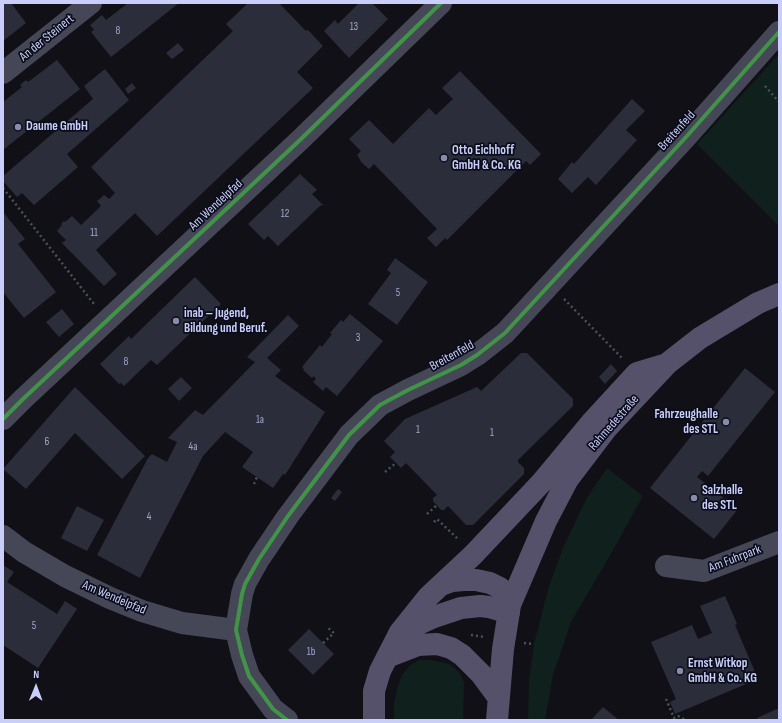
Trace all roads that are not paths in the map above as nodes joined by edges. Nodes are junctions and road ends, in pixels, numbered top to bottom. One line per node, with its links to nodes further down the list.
1 (91, 3): 4 (street, An der Steinert)
2 (441, 3): 7 (street, Am Wendelpfad)
3 (779, 32): 13 (street, Breitenfeld)
4 (3, 73)
5 (779, 294): 6 (main road, Rahmedestraße)
6 (668, 363): 11 (main road); 12 (main road, Rahmedestraße)
7 (3, 419)
8 (3, 536): 13 (street, Am Wendelpfad)
9 (779, 542): 10 (street, Am Fuhrpark)
10 (666, 566)
11 (444, 584): 12 (main road); 14 (main road)
12 (510, 609): 14 (main road); 16 (main road, Rahmedestraße)
13 (236, 630): 17 (street, Breitenfeld)
14 (400, 632): 15 (main road)
15 (387, 657): 16 (main road); 18 (main road)
16 (498, 697): 19 (main road, Rahmedestraße)
17 (287, 720)
18 (374, 720)
19 (497, 720)

